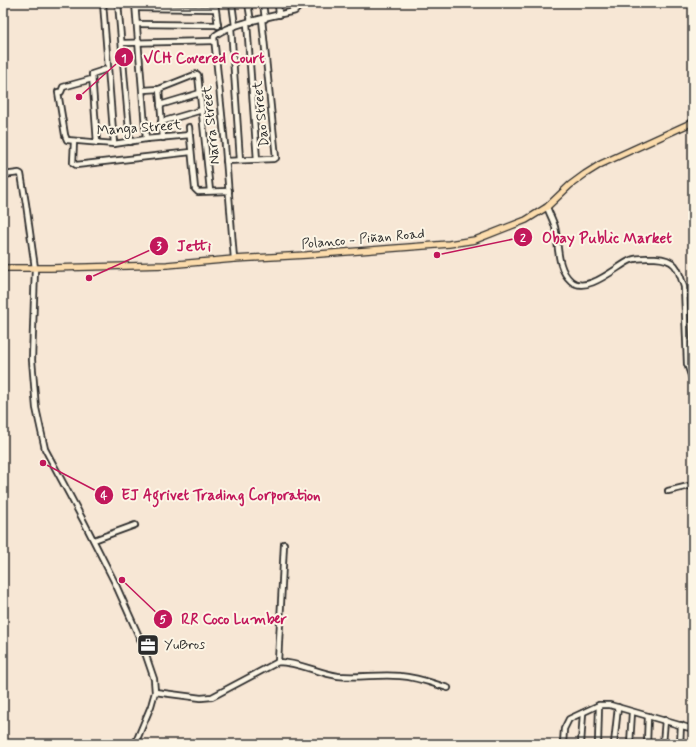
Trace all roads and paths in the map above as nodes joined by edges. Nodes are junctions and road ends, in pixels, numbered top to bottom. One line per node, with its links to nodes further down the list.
1 (103, 3): 21 (street)
2 (118, 3): 20 (street)
3 (215, 3): 10 (street)
4 (232, 3): 16 (street)
5 (248, 3): 13 (street)
6 (263, 3): 12 (street, Dao Street)
7 (278, 3): 11 (street)
8 (297, 3): 11 (street)
9 (136, 6): 10 (street); 14 (street)
10 (216, 9): 15 (street)
11 (279, 15): 12 (street)
12 (264, 19): 13 (street); 40 (street, Dao Street)
13 (249, 23): 16 (street); 40 (street)
14 (137, 24): 15 (street); 19 (street)
15 (218, 25): 17 (street)
16 (233, 26): 17 (street); 39 (street)
17 (217, 33): 18 (street, Narra Street)
18 (214, 41): 19 (street); 41 (street, Narra Street)
19 (138, 42): 20 (street); 24 (street)
20 (122, 43): 35 (street)
21 (107, 70): 22 (street); 37 (street)
22 (92, 77): 34 (street, Manga Street); 36 (street)
23 (159, 89): 24 (street); 25 (street); 26 (street)
24 (143, 90): 33 (street)
25 (200, 94): 26 (street); 27 (street)
26 (160, 105): 28 (street)
27 (202, 110): 28 (street); 43 (street)
28 (161, 122): 32 (street)
29 (693, 122): 45 (main road, Polanco - Piñan Road)
30 (189, 127): 31 (street)
31 (190, 135): 32 (street, Manga Street); 38 (street)
32 (163, 138): 33 (street, Manga Street)
33 (146, 139): 35 (street, Manga Street)
34 (74, 141): 36 (street, Manga Street); 38 (street)
35 (130, 142): 37 (street, Manga Street)
36 (97, 143): 37 (street, Manga Street)
37 (114, 144)
38 (191, 152): 43 (street)
39 (240, 160): 40 (street); 41 (street)
40 (257, 160)
41 (226, 161): 44 (street, Narra Street)
42 (3, 175): 48 (street)
43 (210, 191): 44 (street)
44 (229, 191): 46 (street, Narra Street)
45 (546, 207): 46 (main road, Polanco - Piñan Road); 49 (street)
46 (234, 259): 48 (main road, Polanco - Piñan Road)
47 (3, 268): 48 (main road, Polanco - Piñan Road)
48 (35, 268): 53 (street)
49 (693, 380)
50 (693, 486): 51 (street)
51 (668, 491)
52 (135, 526): 53 (street)
53 (94, 540): 57 (street)
54 (284, 544): 55 (street)
55 (278, 662): 56 (street); 57 (street)
56 (448, 688)
57 (155, 692): 66 (street)
58 (599, 705): 59 (street); 61 (street); 69 (street)
59 (618, 707): 60 (street); 70 (street)
60 (632, 712): 62 (street); 71 (street)
61 (583, 713): 67 (street); 68 (street)
62 (648, 716): 63 (street); 72 (street)
63 (665, 720): 64 (street); 73 (street)
64 (681, 725): 65 (street); 74 (street)
65 (693, 729)
66 (135, 744)
67 (563, 744)
68 (581, 744)
69 (598, 744)
70 (614, 744)
71 (630, 744)
72 (647, 744)
73 (663, 744)
74 (680, 744)

